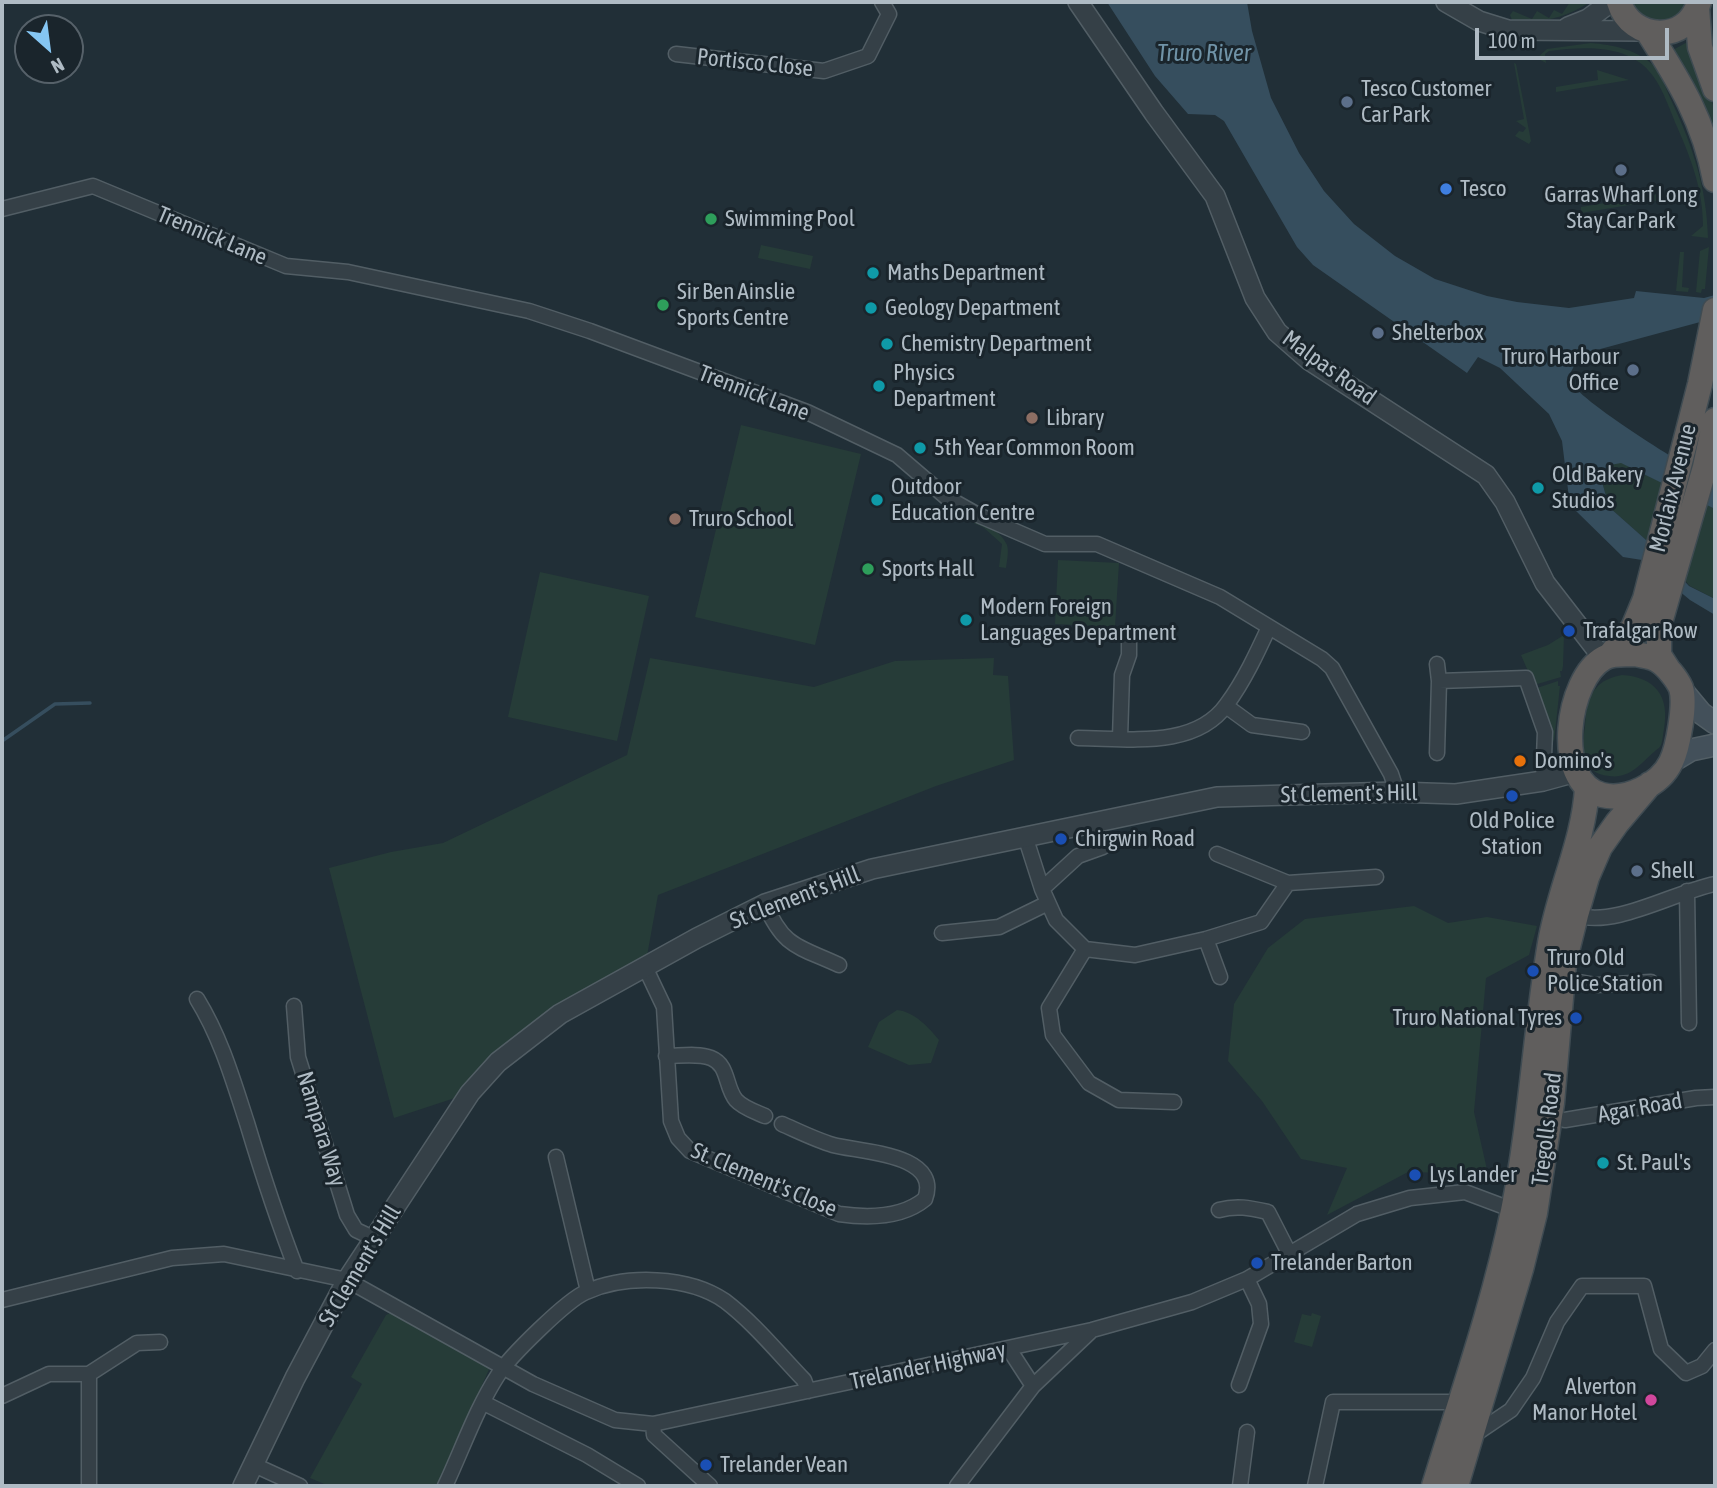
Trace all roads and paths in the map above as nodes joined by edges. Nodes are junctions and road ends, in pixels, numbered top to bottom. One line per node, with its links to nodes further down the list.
1 (1078, 2): 19 (street, Malpas Road)
2 (1446, 2): 7 (street)
3 (1611, 2): 7 (street)
4 (1619, 2): 8 (highway)
5 (1698, 5): 8 (highway); 10 (highway)
6 (886, 8): 9 (street, Portisco Close)
7 (1557, 31): 8 (street)
8 (1646, 32): 11 (highway)
9 (676, 54)
10 (1715, 89)
11 (1715, 180)
12 (2, 209): 17 (street, Trennick Lane)
13 (1714, 317): 15 (highway, Morlaix Avenue)
14 (1715, 420): 15 (highway, Morlaix Avenue)
15 (1702, 459): 16 (highway, Morlaix Avenue)
16 (1655, 601): 19 (highway, Morlaix Avenue); 21 (highway, Morlaix Avenue)
17 (1269, 627): 23 (street); 34 (street, Trennick Lane)
18 (1124, 644): 27 (street)
19 (1606, 657): 21 (highway); 31 (highway)
20 (1437, 664): 22 (street)
21 (1674, 679): 24 (main road); 30 (highway)
22 (1439, 681): 29 (street); 32 (street)
23 (1227, 706): 25 (street); 27 (street)
24 (1715, 723)
25 (1302, 732)
26 (1079, 738): 27 (street)
27 (1121, 738)
28 (1715, 745): 30 (main road)
29 (1437, 753)
30 (1671, 762): 33 (highway)
31 (1581, 780): 32 (street, St Clement's Hill); 33 (highway); 65 (highway, Tregolls Road)
32 (1543, 781): 34 (street, St Clement's Hill)
33 (1650, 784): 45 (highway, Tregolls Road)
34 (1397, 792): 35 (street, St Clement's Hill)
35 (1025, 836): 41 (street); 44 (street, St Clement's Hill)
36 (1103, 847): 41 (street)
37 (1217, 854): 39 (street)
38 (1376, 877): 39 (street)
39 (1288, 883): 47 (street)
40 (1715, 884): 42 (street)
41 (1042, 889): 43 (street)
42 (1688, 891): 45 (street); 56 (street)
43 (1048, 903): 46 (street); 48 (street)
44 (765, 904): 49 (street); 50 (street, St Clement's Hill)
45 (1576, 915): 52 (highway, Tregolls Road)
46 (942, 933)
47 (1206, 939): 48 (street); 51 (street)
48 (1085, 949): 59 (street)
49 (839, 965)
50 (645, 967): 57 (street, St. Clement's Close); 66 (street, St Clement's Hill)
51 (1220, 977)
52 (1562, 979): 53 (street); 60 (highway, Tregolls Road)
53 (1651, 982)
54 (197, 999): 68 (street)
55 (294, 1006): 66 (street, Nampara Way)
56 (1689, 1023)
57 (666, 1056): 61 (street); 62 (street, St. Clement's Close)
58 (1715, 1097): 60 (street, Agar Road)
59 (1174, 1102)
60 (1559, 1112): 65 (highway); 87 (highway, Tregolls Road)
61 (765, 1116)
62 (782, 1124)
63 (556, 1157): 71 (street)
64 (1219, 1209): 67 (street)
65 (1513, 1210): 67 (street, Trelander Highway); 83 (highway, Tregolls Road)
66 (373, 1238): 70 (street, St Clement's Hill)
67 (1289, 1253): 69 (street, Trelander Highway)
68 (297, 1271): 70 (street, Trelander Highway); 72 (street, Trelander Highway)
69 (1247, 1279): 73 (street, Trelander Highway); 79 (street)
70 (347, 1280): 77 (street, Trelander Highway); 88 (street, St Clement's Hill)
71 (588, 1291): 77 (street); 81 (street)
72 (2, 1300)
73 (1092, 1330): 75 (street, Trelander Highway); 80 (street)
74 (160, 1342): 78 (street)
75 (1009, 1349): 80 (street); 81 (street, Trelander Highway)
76 (1715, 1350): 87 (street)
77 (503, 1369): 84 (street); 85 (street, Trelander Highway)
78 (89, 1374): 82 (street); 89 (street)
79 (1239, 1385)
80 (1033, 1386): 95 (street)
81 (808, 1391): 85 (street, Trelander Highway)
82 (2, 1396)
83 (1459, 1402): 97 (street); 98 (highway, Tregolls Road)
84 (484, 1403): 92 (street); 93 (street)
85 (653, 1424): 94 (street)
86 (1247, 1432): 96 (street)
87 (1470, 1438): 99 (highway, Tregolls Road)
88 (252, 1464): 90 (street, St Clement's Hill); 91 (street)
89 (87, 1486)
90 (243, 1486)
91 (300, 1486)
92 (445, 1486)
93 (638, 1486)
94 (709, 1486)
95 (957, 1486)
96 (1240, 1486)
97 (1315, 1486)
98 (1434, 1486)
99 (1456, 1486)

